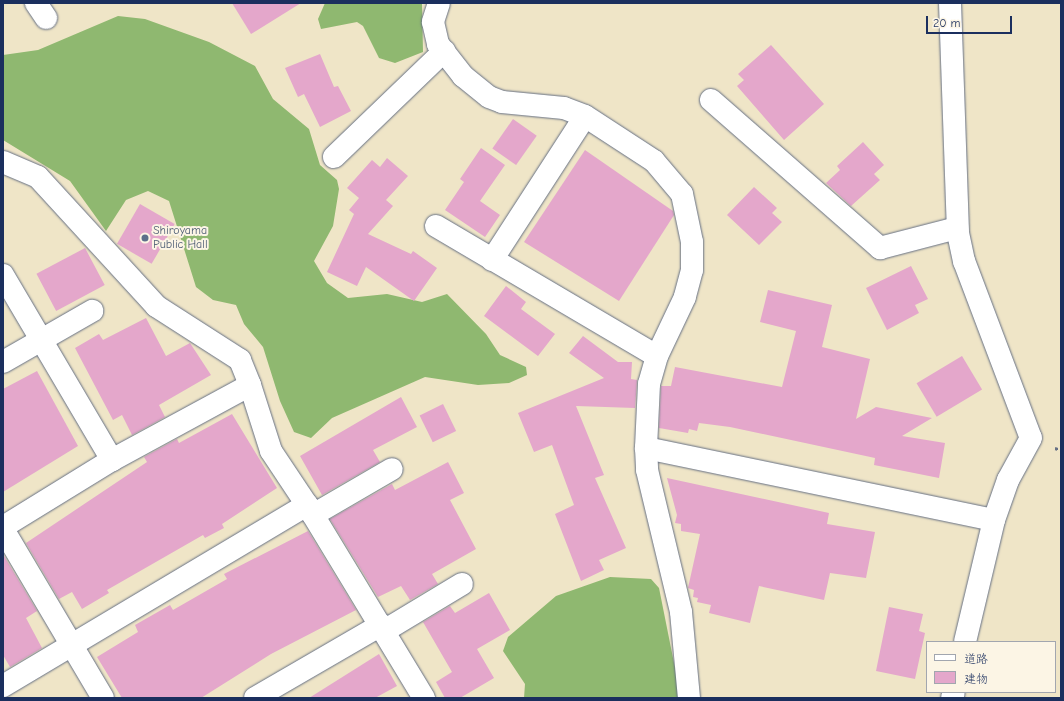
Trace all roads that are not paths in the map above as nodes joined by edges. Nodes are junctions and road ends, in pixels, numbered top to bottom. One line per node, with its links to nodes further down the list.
1 (439, 3): 3 (street)
2 (950, 3): 9 (street)
3 (444, 51): 5 (street); 6 (street)
4 (712, 100): 9 (street)
5 (585, 116): 10 (street); 14 (street)
6 (334, 157)
7 (3, 162): 16 (street)
8 (436, 226): 10 (street)
9 (958, 228): 21 (street)
10 (492, 260): 14 (street)
11 (3, 276): 13 (street)
12 (92, 311): 13 (street)
13 (42, 338): 15 (street); 18 (street)
14 (657, 356): 17 (street)
15 (3, 362)
16 (250, 385): 18 (street); 20 (street)
17 (646, 448): 21 (street); 31 (street)
18 (112, 460): 22 (street)
19 (392, 469): 20 (street)
20 (310, 510): 24 (street); 26 (street)
21 (994, 520): 25 (street)
22 (3, 528): 26 (street)
23 (462, 584): 24 (street)
24 (382, 628): 29 (street); 30 (street)
25 (965, 641)
26 (72, 644): 27 (street); 28 (street)
27 (3, 686)
28 (103, 698)
29 (255, 698)
30 (424, 698)
31 (689, 698)

